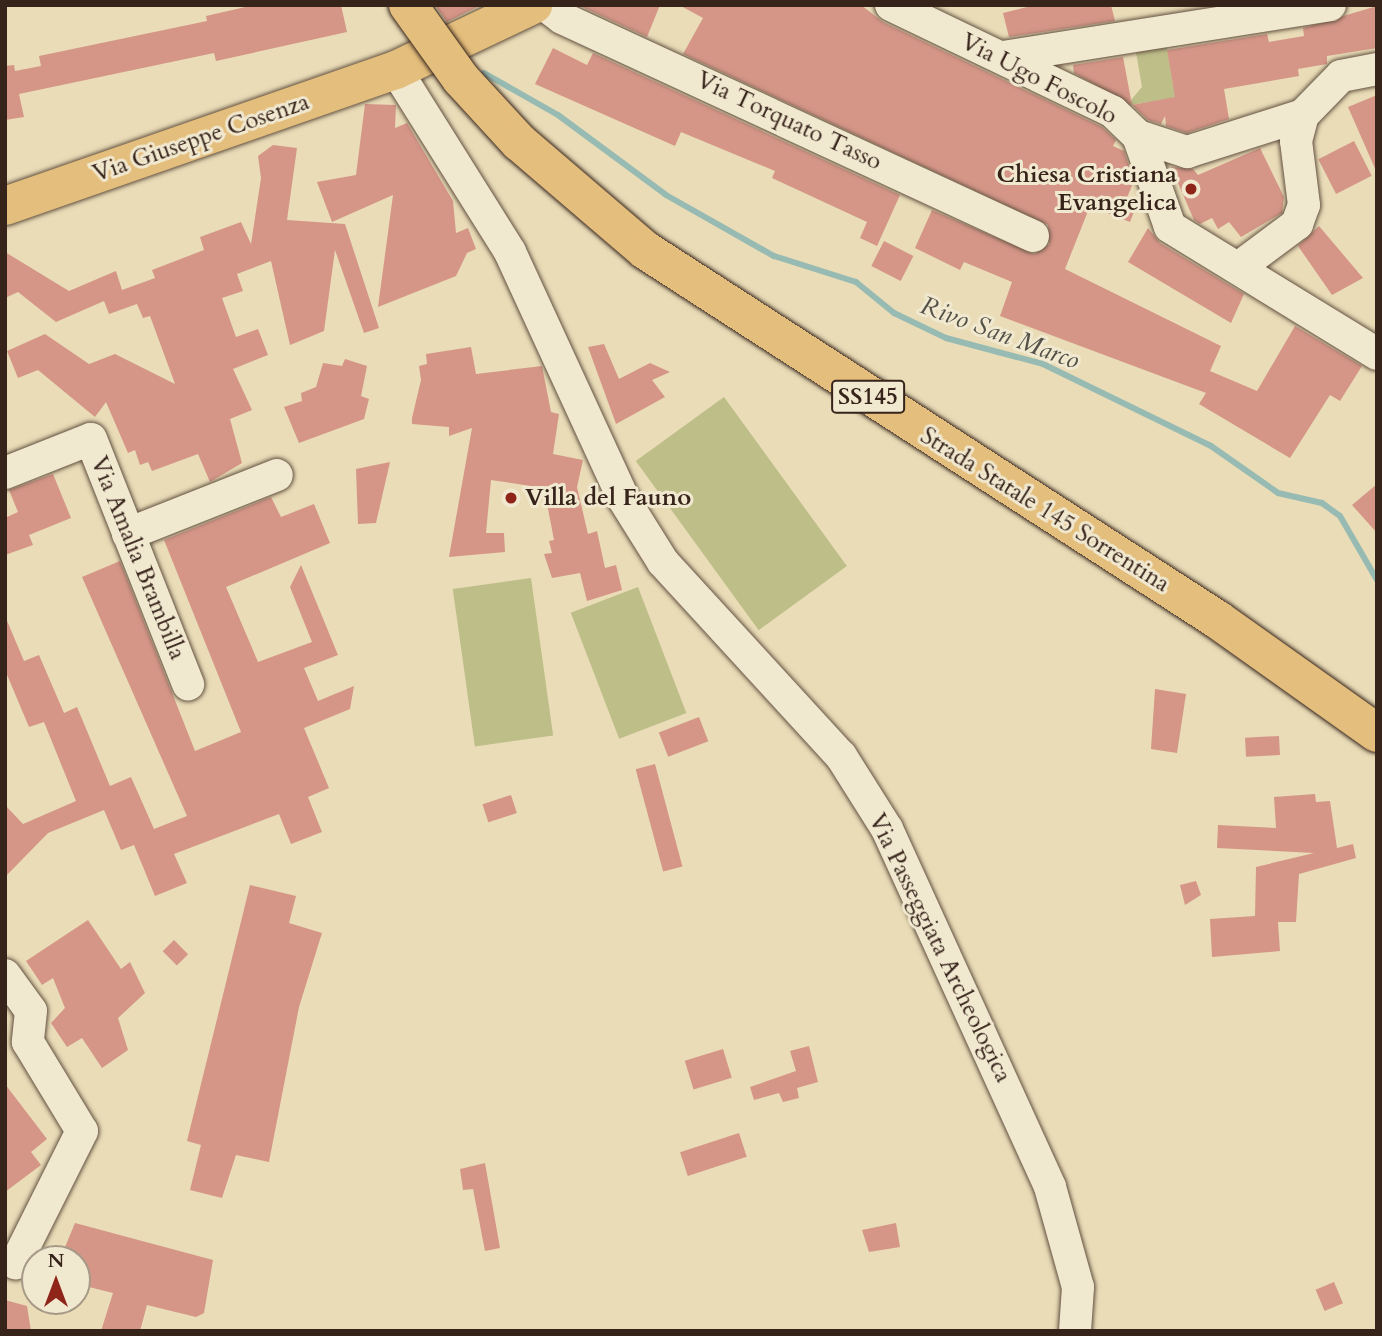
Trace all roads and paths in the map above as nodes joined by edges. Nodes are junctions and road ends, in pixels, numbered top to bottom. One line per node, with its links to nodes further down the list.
1 (408, 5): 18 (main road, Strada Statale 145 Sorrentina / SS145, bridge)
2 (891, 5): 5 (street, Via Ugo Foscolo)
3 (1330, 5): 5 (street)
4 (527, 7): 7 (main road, Via Giuseppe Cosenza); 11 (street, Via Torquato Tasso)
5 (1003, 57): 9 (street, Via Ugo Foscolo)
6 (1377, 69): 8 (street)
7 (396, 70): 10 (main road, Via Giuseppe Cosenza); 21 (street, Via Passeggiata Archeologica)
8 (1303, 115): 9 (street); 12 (street)
9 (1138, 136): 12 (street, Via Ugo Foscolo)
10 (5, 206)
11 (1033, 236)
12 (1238, 268): 13 (street, Via Ugo Foscolo)
13 (1377, 354)
14 (5, 473): 16 (street, Via Amalia Brambilla)
15 (277, 475): 16 (street)
16 (128, 534): 17 (street, Via Amalia Brambilla)
17 (188, 684)
18 (1377, 733)
19 (5, 975): 20 (street)
20 (16, 1263)
21 (1075, 1331)

